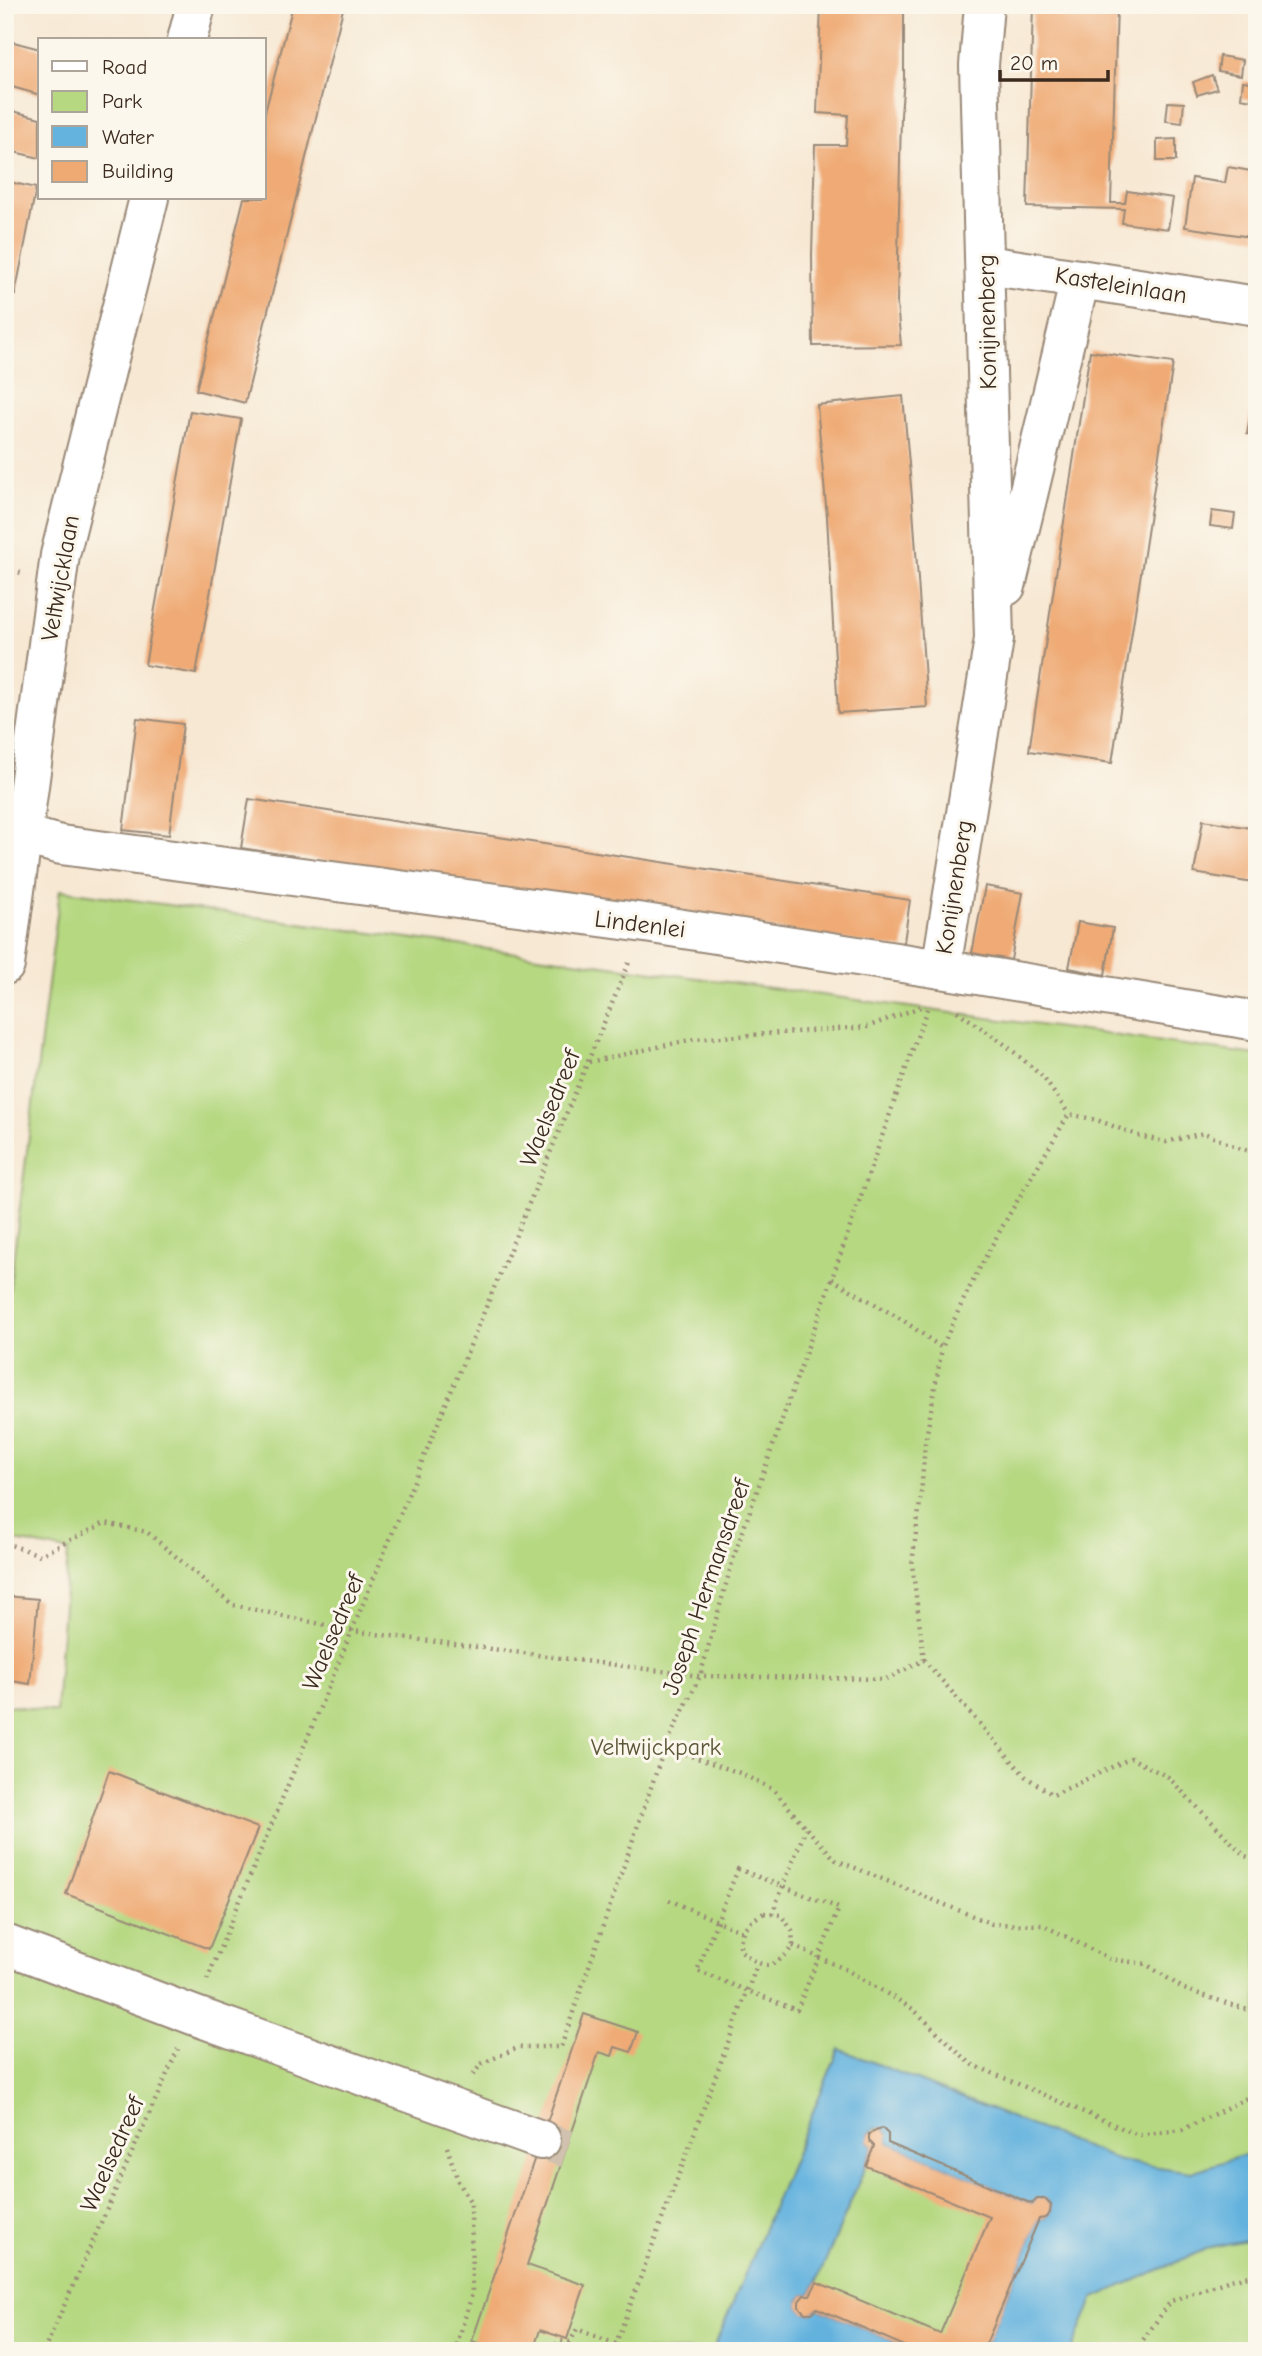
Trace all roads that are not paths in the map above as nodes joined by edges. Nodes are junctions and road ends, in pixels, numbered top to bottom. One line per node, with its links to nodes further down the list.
1 (195, 5): 3 (street)
2 (984, 5): 5 (street, Konijnenberg)
3 (187, 38)
4 (149, 200): 9 (street, Veltwijcklaan)
5 (986, 265): 6 (street, Kasteleinlaan); 8 (street, Konijnenberg)
6 (1080, 279): 7 (street, Kasteleinlaan); 8 (street, Konijnenberg)
7 (1257, 306)
8 (994, 639): 11 (street, Konijnenberg)
9 (18, 812): 10 (street, Veltwijcklaan); 11 (street, Lindenlei)
10 (5, 965)
11 (937, 981): 12 (street, Lindenlei)
12 (1257, 1021)
13 (5, 1944): 14 (street)
14 (541, 2140)

